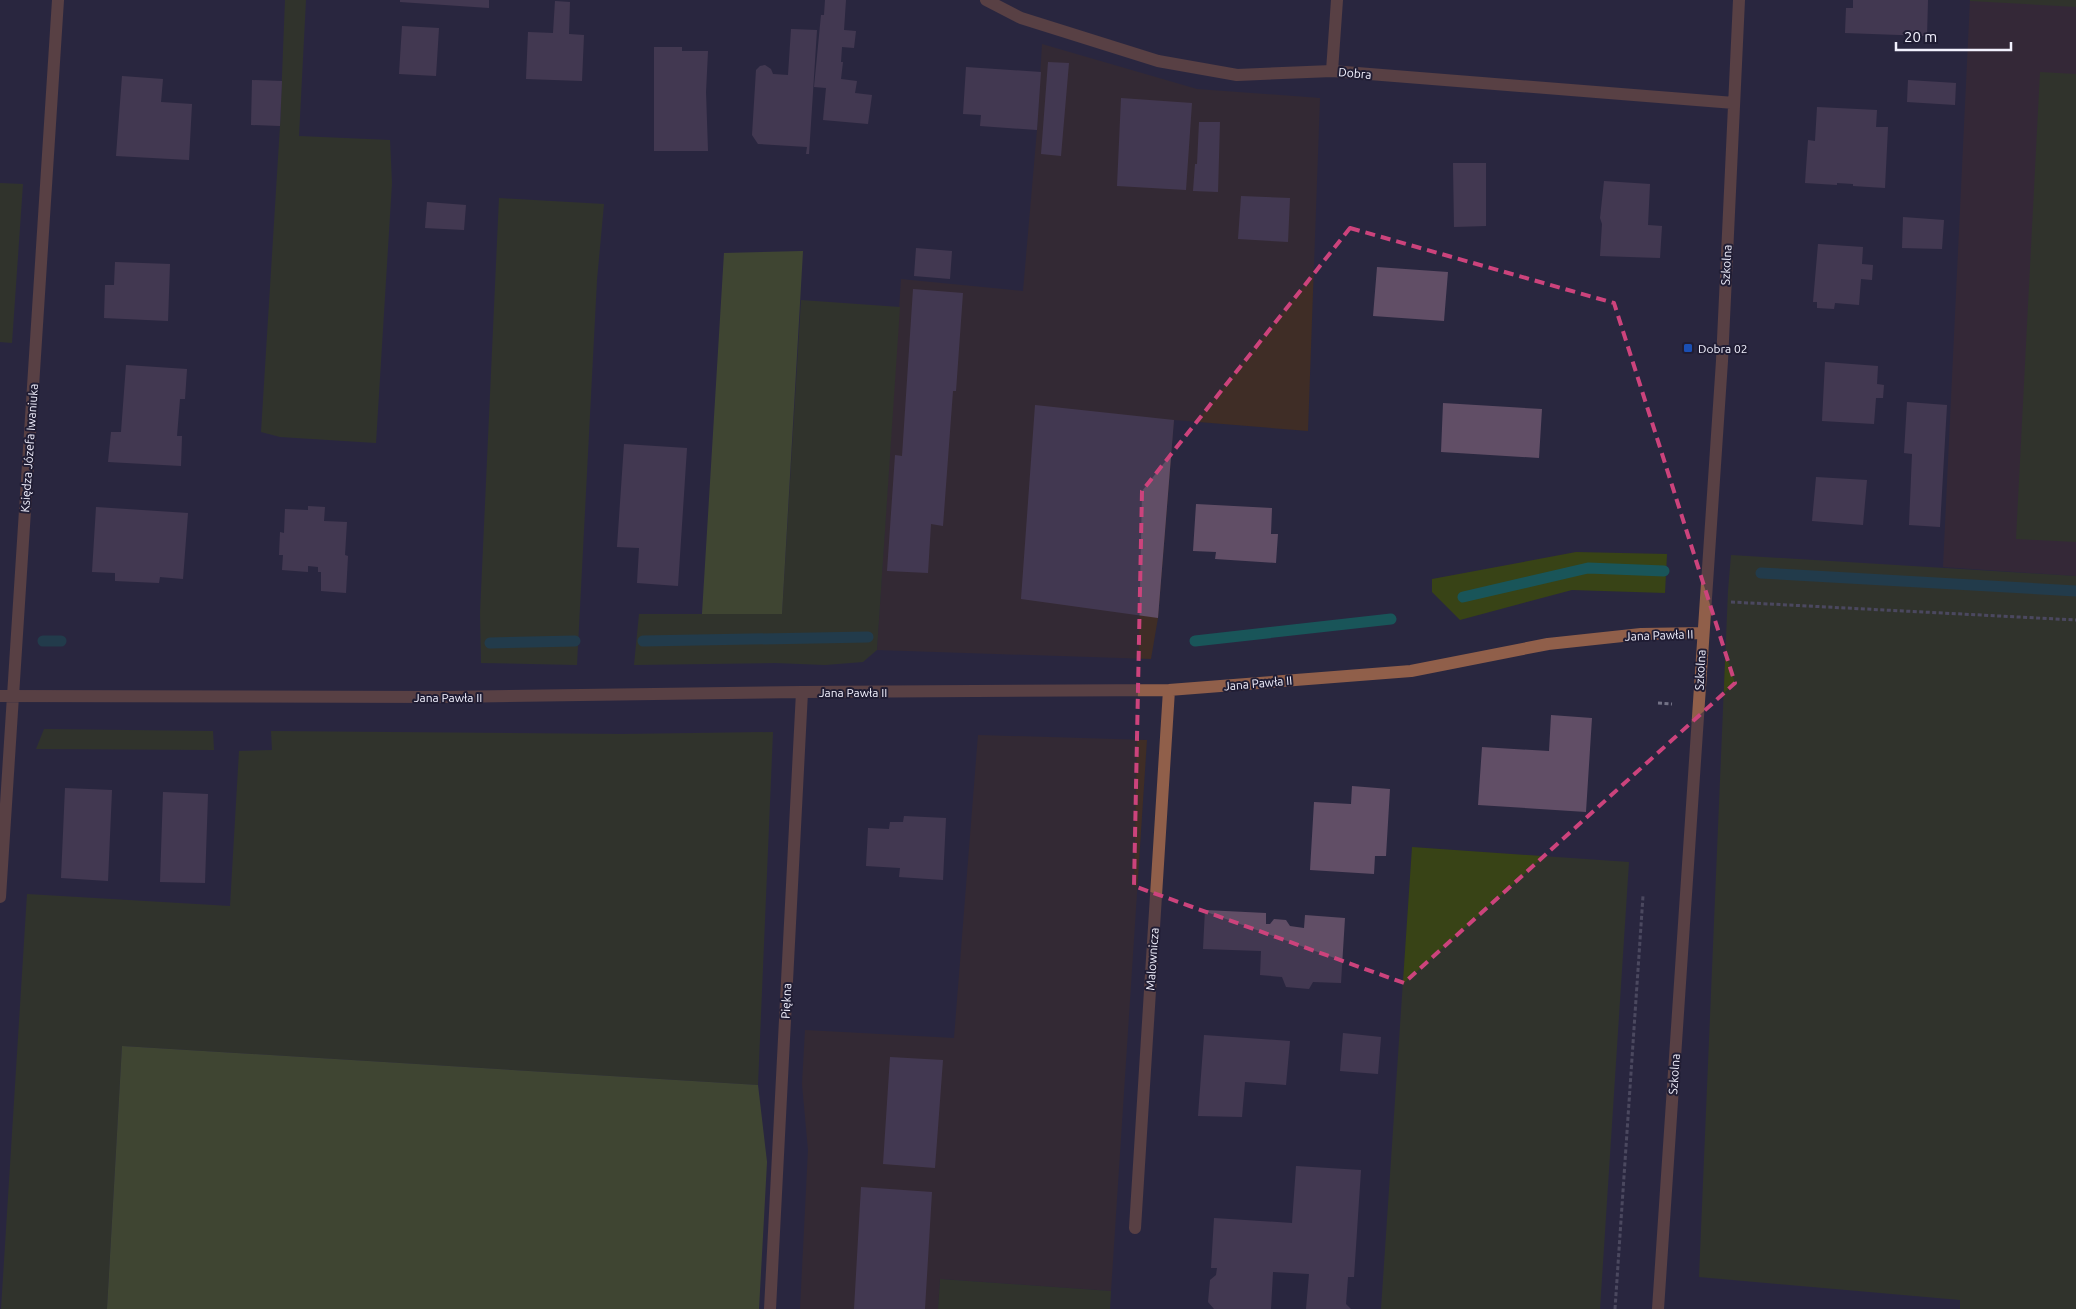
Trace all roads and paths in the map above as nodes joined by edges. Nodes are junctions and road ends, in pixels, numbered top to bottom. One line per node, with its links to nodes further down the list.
1 (58, 0): 12 (street, Księdza Józefa Iwaniuka)
2 (986, 0): 5 (street, Dobra)
3 (1337, 0): 5 (street)
4 (1739, 0): 6 (street, Szkolna)
5 (1332, 71): 6 (street, Dobra)
6 (1734, 103): 7 (street, Szkolna)
7 (1705, 601): 8 (path); 9 (street, Szkolna)
8 (2076, 620)
9 (1703, 633): 10 (street, Jana Pawła II); 18 (street, Szkolna)
10 (1170, 690): 11 (street, Jana Pawła II); 15 (street, Malownicza)
11 (802, 692): 12 (street, Jana Pawła II); 16 (street, Piękna)
12 (6, 696): 14 (street, Księdza Józefa Iwaniuka)
13 (1643, 896): 17 (path)
14 (0, 897)
15 (1135, 1228)
16 (770, 1309)
17 (1615, 1309)
18 (1658, 1309)

